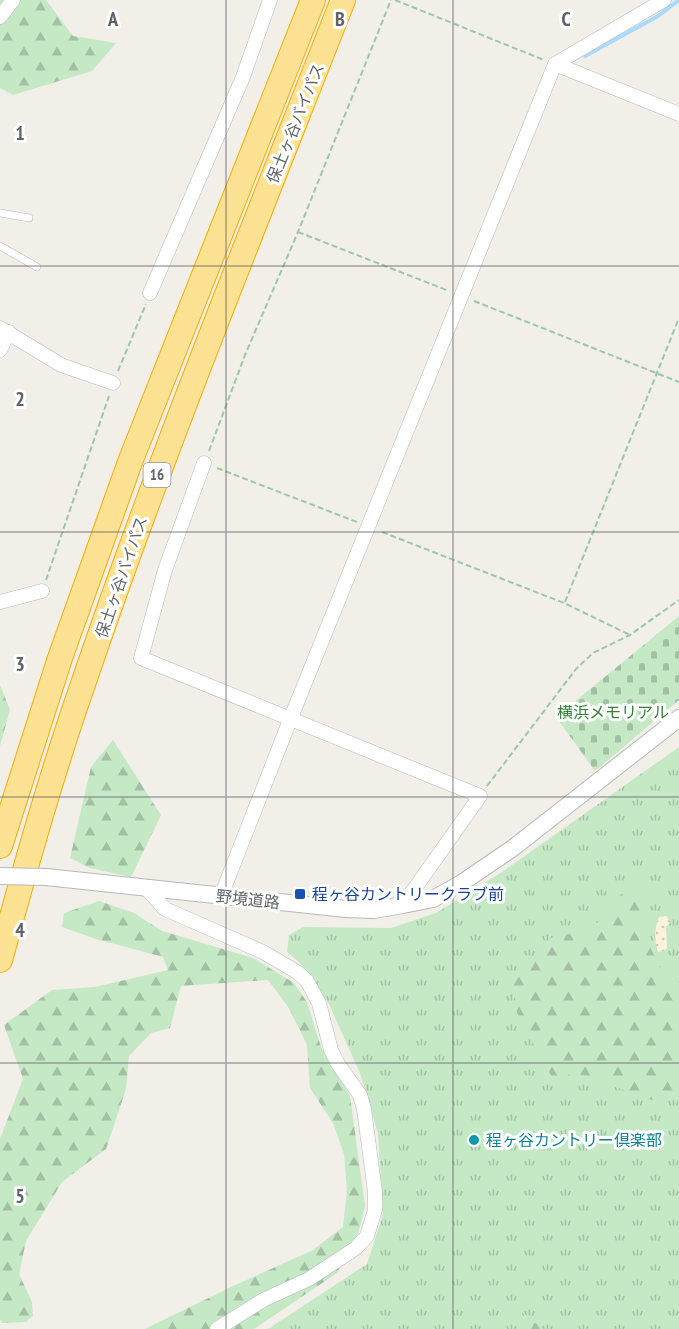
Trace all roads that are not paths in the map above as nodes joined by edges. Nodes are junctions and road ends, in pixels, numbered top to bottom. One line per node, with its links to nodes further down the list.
1 (13, 0): 6 (street)
2 (270, 0): 13 (street)
3 (313, 0): 22 (highway, 保土ヶ谷バイパス / 16)
4 (343, 0): 27 (highway, 保土ヶ谷バイパス / 16)
5 (664, 0): 7 (street)
6 (0, 17)
7 (555, 64): 8 (street); 21 (street)
8 (679, 114)
9 (0, 213): 10 (lane)
10 (29, 218)
11 (0, 246): 12 (lane)
12 (37, 267)
13 (150, 292)
14 (4, 330): 15 (street); 16 (street)
15 (0, 350)
16 (113, 383)
17 (204, 463): 21 (street)
18 (42, 591): 19 (street)
19 (0, 602)
20 (679, 718): 26 (street, 野境道路)
21 (290, 720): 25 (street); 26 (street)
22 (0, 846)
23 (0, 876): 24 (street, 野境道路, bridge)
24 (146, 888): 25 (street, 野境道路); 28 (street)
25 (221, 896): 26 (street, 野境道路)
26 (403, 905)
27 (0, 960)
28 (217, 1329)

